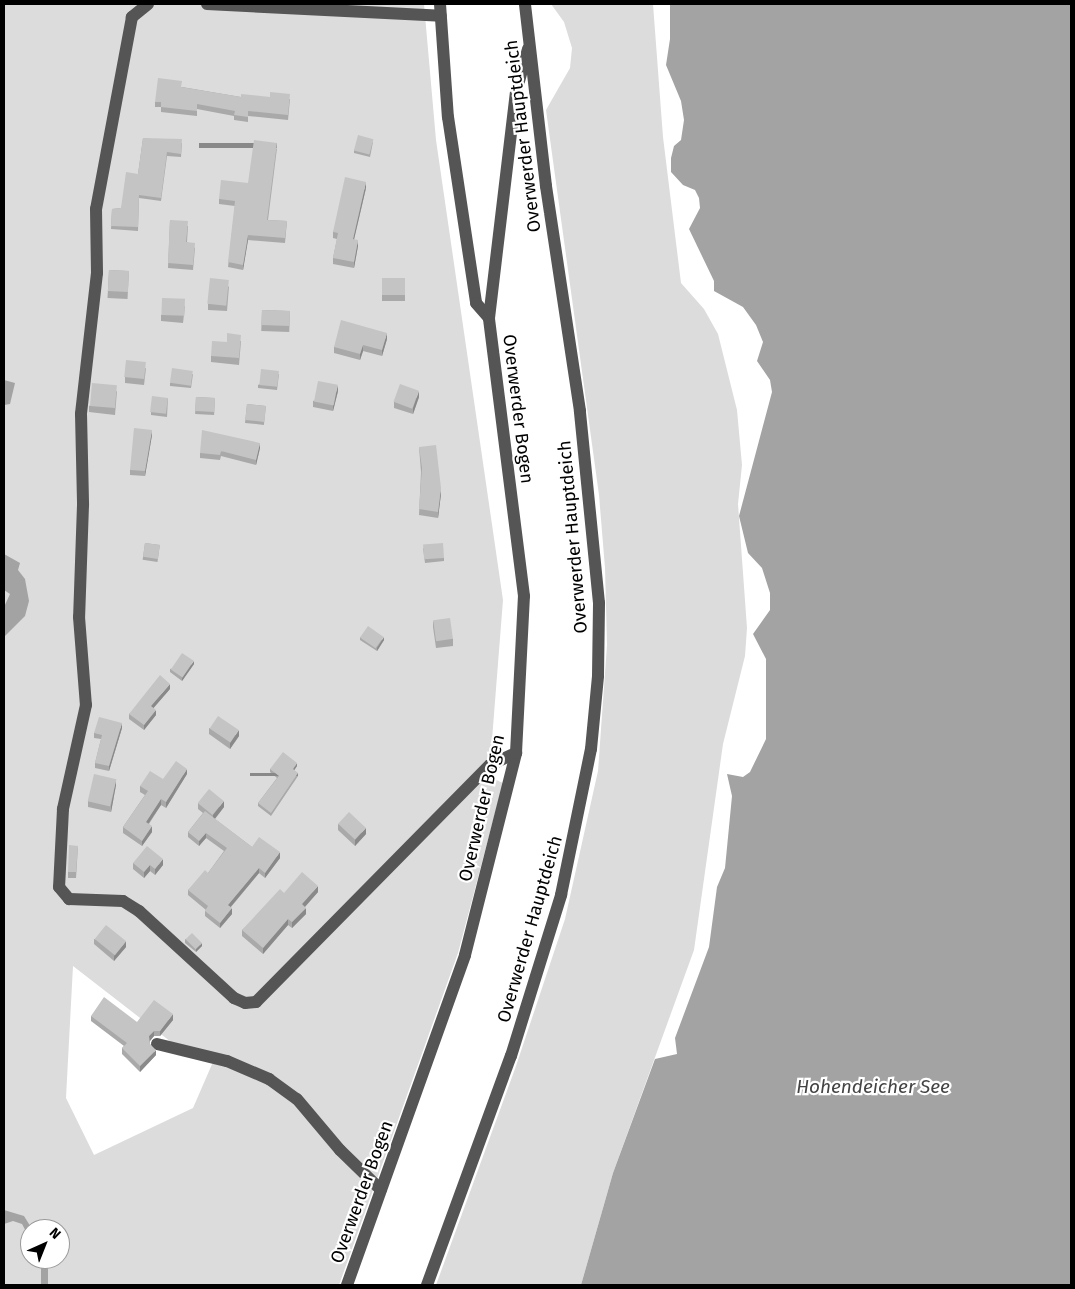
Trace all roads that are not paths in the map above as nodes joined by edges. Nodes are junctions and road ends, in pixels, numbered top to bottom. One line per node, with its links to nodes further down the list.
1 (148, 4): 7 (street)
2 (208, 4): 4 (street)
3 (525, 4): 5 (street, Overwerder Hauptdeich)
4 (440, 10): 6 (street, Overwerder Bogen)
5 (530, 42): 6 (street, Overwerder Bogen); 11 (street, Overwerder Hauptdeich)
6 (489, 318): 7 (street, Overwerder Bogen)
7 (516, 753): 9 (street, Overwerder Bogen)
8 (157, 1044): 9 (street)
9 (381, 1190): 10 (street, Overwerder Bogen)
10 (346, 1285)
11 (428, 1285)

